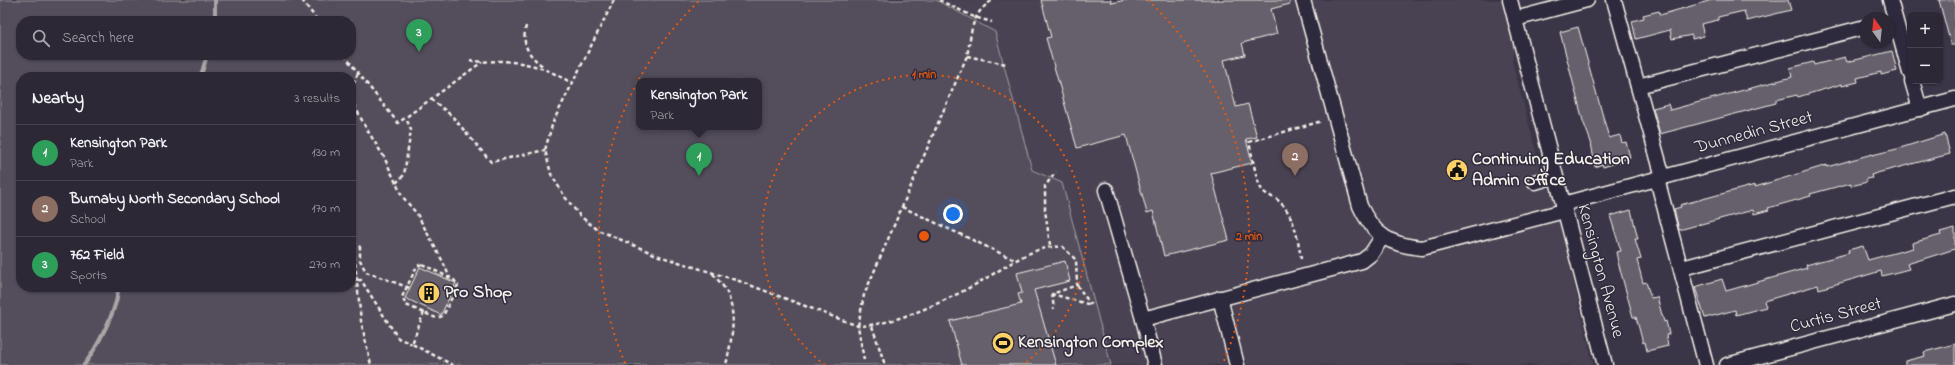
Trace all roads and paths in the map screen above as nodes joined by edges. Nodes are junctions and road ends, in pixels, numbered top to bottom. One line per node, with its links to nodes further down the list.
1 (302, 0): 11 (path)
2 (614, 0): 27 (path)
3 (939, 0): 12 (path)
4 (993, 0): 12 (path)
5 (1303, 0): 46 (street, Dunnedin Street)
6 (1510, 0): 13 (street, Kensington Avenue)
7 (1587, 0): 13 (street)
8 (1614, 0): 29 (street)
9 (1890, 0): 10 (street)
10 (1891, 12)
11 (314, 16)
12 (974, 17): 14 (path); 18 (path)
13 (1515, 19): 38 (street, Kensington Avenue)
14 (992, 22)
15 (526, 26): 24 (path)
16 (1895, 29): 23 (street)
17 (1859, 30): 29 (street)
18 (967, 56): 22 (path); 44 (path)
19 (348, 60): 25 (path)
20 (470, 60): 21 (path)
21 (482, 62): 24 (path); 30 (path)
22 (1006, 64)
23 (1907, 64)
24 (546, 68): 27 (path)
25 (358, 74): 26 (path); 34 (path)
26 (356, 79)
27 (572, 83): 36 (path)
28 (1913, 84): 33 (street)
29 (1638, 86): 39 (street)
30 (431, 99): 34 (path); 36 (path)
31 (1955, 99): 33 (street, Dunnedin Street)
32 (356, 109): 41 (path)
33 (1920, 109): 39 (street, Dunnedin Street)
34 (406, 118): 41 (path)
35 (1323, 121): 49 (path)
36 (545, 150): 53 (path)
37 (1056, 172): 48 (path)
38 (1555, 176): 40 (street); 45 (street, Kensington Avenue)
39 (1660, 178): 45 (street, Dunnedin Street); 52 (street)
40 (1535, 182)
41 (396, 183): 54 (path)
42 (1106, 190): 64 (street)
43 (1955, 196): 52 (street)
44 (902, 207): 50 (path); 65 (path)
45 (1564, 207): 46 (street, Dunnedin Street); 75 (street, Kensington Avenue)
46 (1383, 236): 60 (street)
47 (356, 244): 57 (path)
48 (1050, 246): 50 (path); 56 (path)
49 (1301, 259)
50 (1015, 260): 66 (path)
51 (356, 265): 55 (path)
52 (1682, 268): 76 (street)
53 (712, 273): 65 (path); 71 (path)
54 (450, 278): 57 (path); 63 (path)
55 (358, 280): 67 (path); 69 (path)
56 (1077, 285): 59 (path); 59 (path)
57 (406, 287): 58 (path); 63 (path)
58 (410, 288)
59 (1052, 294): 62 (path)
60 (1220, 298): 64 (street); 74 (street)
61 (1955, 304): 77 (street, Curtis Street)
62 (1054, 309)
63 (424, 312): 67 (path)
64 (1143, 319): 73 (street)
65 (858, 326): 66 (path); 68 (path)
66 (872, 326): 72 (path)
67 (412, 344): 70 (path)
68 (864, 360)
69 (371, 365)
70 (453, 365)
71 (726, 365)
72 (885, 365)
73 (1155, 365)
74 (1237, 365)
75 (1605, 365)
76 (1706, 365)
77 (1727, 365)

